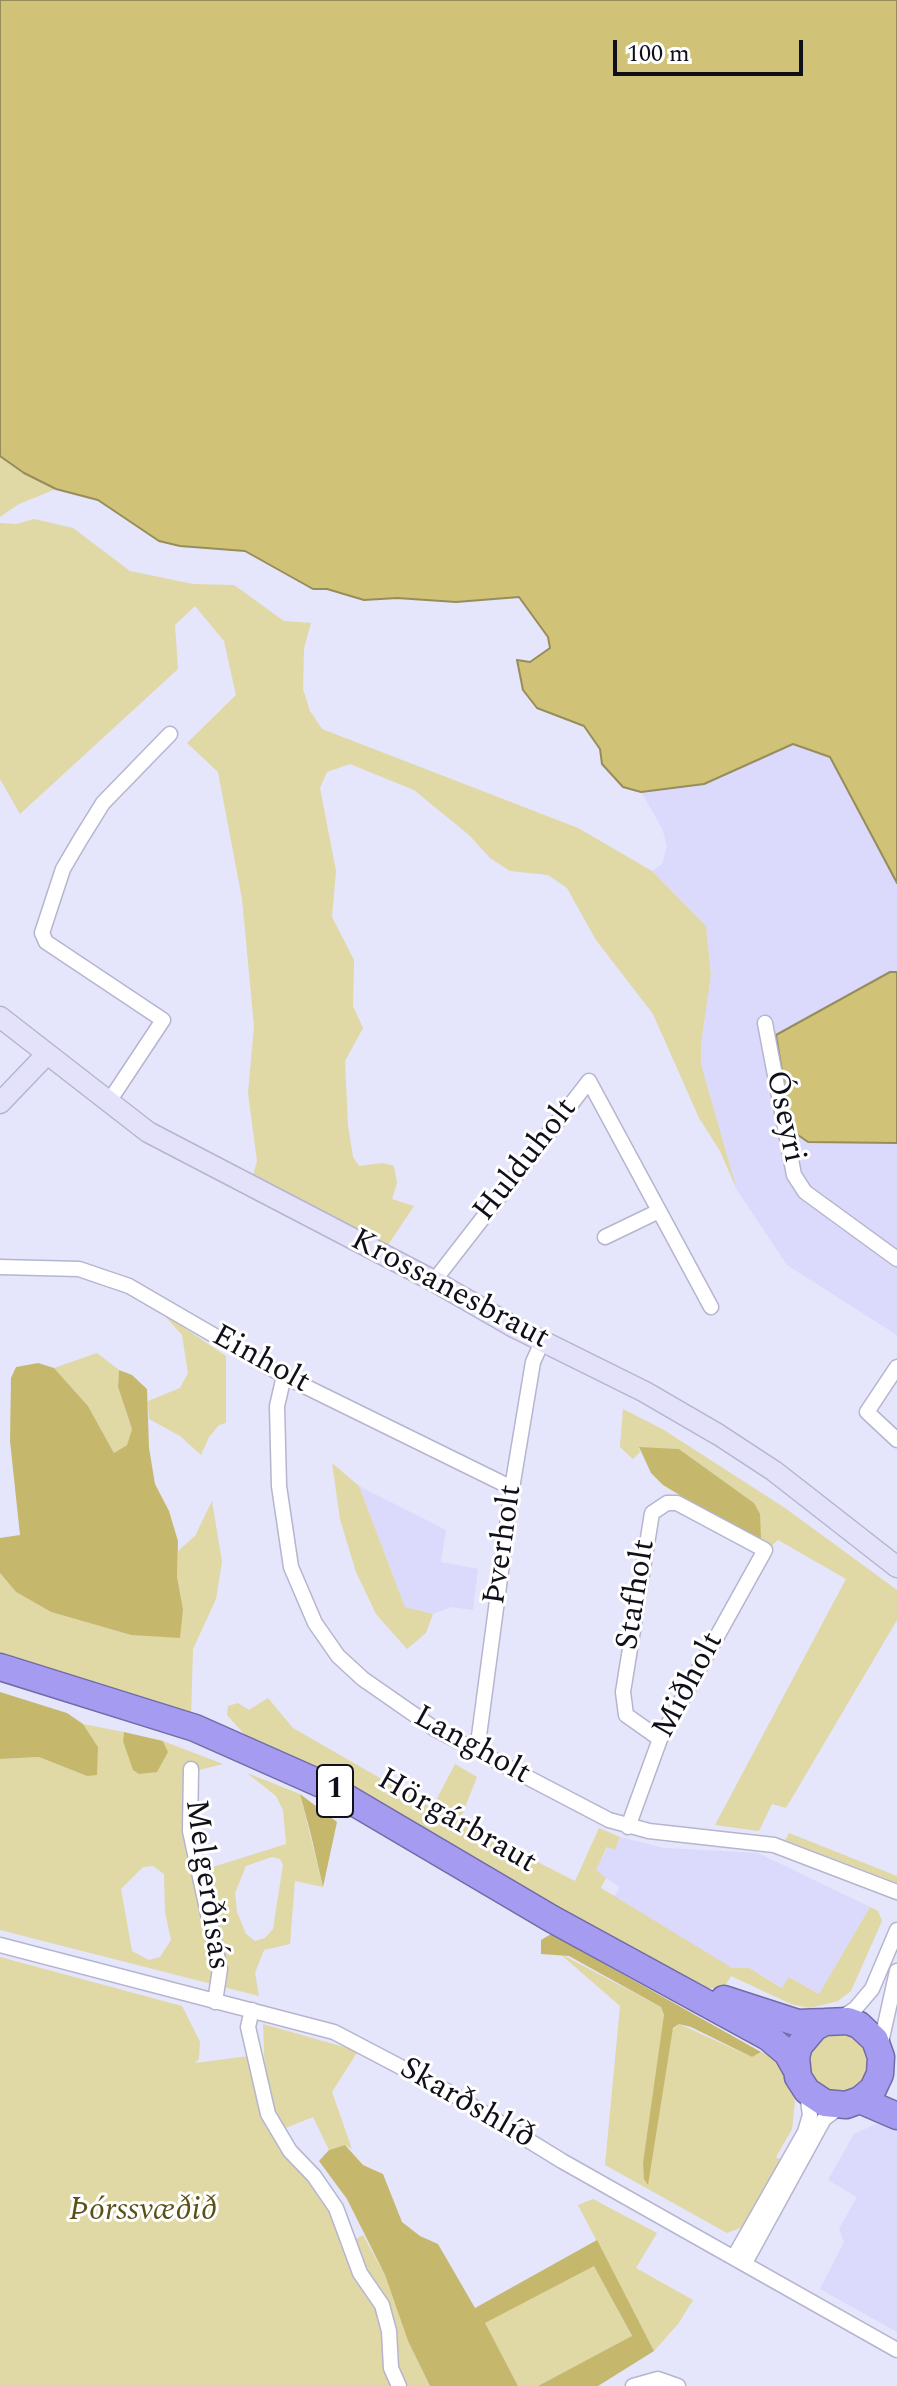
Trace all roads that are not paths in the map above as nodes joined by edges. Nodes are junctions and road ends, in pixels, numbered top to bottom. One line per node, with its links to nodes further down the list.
1 (170, 734): 6 (street)
2 (0, 1017): 4 (street, Krossanesbraut)
3 (765, 1023): 9 (street, Óseyri)
4 (46, 1055): 5 (street); 6 (street, Krossanesbraut)
5 (0, 1103)
6 (108, 1103): 11 (street, Krossanesbraut)
7 (659, 1211): 8 (street); 11 (street, Hulduholt); 12 (street, Hulduholt)
8 (605, 1237)
9 (897, 1259)
10 (0, 1267): 15 (street, Einholt)
11 (434, 1281): 13 (street, Krossanesbraut)
12 (711, 1307)
13 (542, 1342): 17 (street, Þverholt); 19 (street, Krossanesbraut)
14 (897, 1367): 16 (street)
15 (284, 1376): 17 (street, Einholt); 22 (street, Langholt)
16 (897, 1440)
17 (512, 1488): 22 (street, Þverholt)
18 (765, 1550): 21 (street, Miðholt); 21 (street, Stafholt)
19 (897, 1567)
20 (0, 1667): 28 (highway, Hörgárbraut / 1)
21 (660, 1739): 24 (street, Miðholt)
22 (477, 1751): 24 (street, Langholt)
23 (191, 1769): 30 (street, Melgerðisás)
24 (628, 1827): 25 (street, Langholt)
25 (897, 1892)
26 (897, 1930): 32 (street)
27 (0, 1945): 30 (street, Skarðshlíð)
28 (646, 1970): 32 (highway, Hörgárbraut / 1); 34 (highway, Hörgárbraut / 1)
29 (897, 1971): 33 (street)
30 (215, 2002): 31 (street, Skarðshlíð)
31 (252, 2010): 38 (street, Skarðshlíð); 40 (street, Melgerðisás)
32 (831, 2021): 33 (highway, Hörgárbraut / 1); 34 (highway)
33 (881, 2054): 35 (highway, Hörgárbraut / 1); 36 (highway)
34 (802, 2080): 36 (highway, Hörgárbraut / 1); 38 (street)
35 (897, 2081)
36 (853, 2102): 37 (highway, Hörgárbraut / 1); 38 (street)
37 (897, 2116)
38 (740, 2260): 39 (street, Skarðshlíð)
39 (897, 2350)
40 (399, 2386)
41 (633, 2386): 42 (street)
42 (678, 2386)

